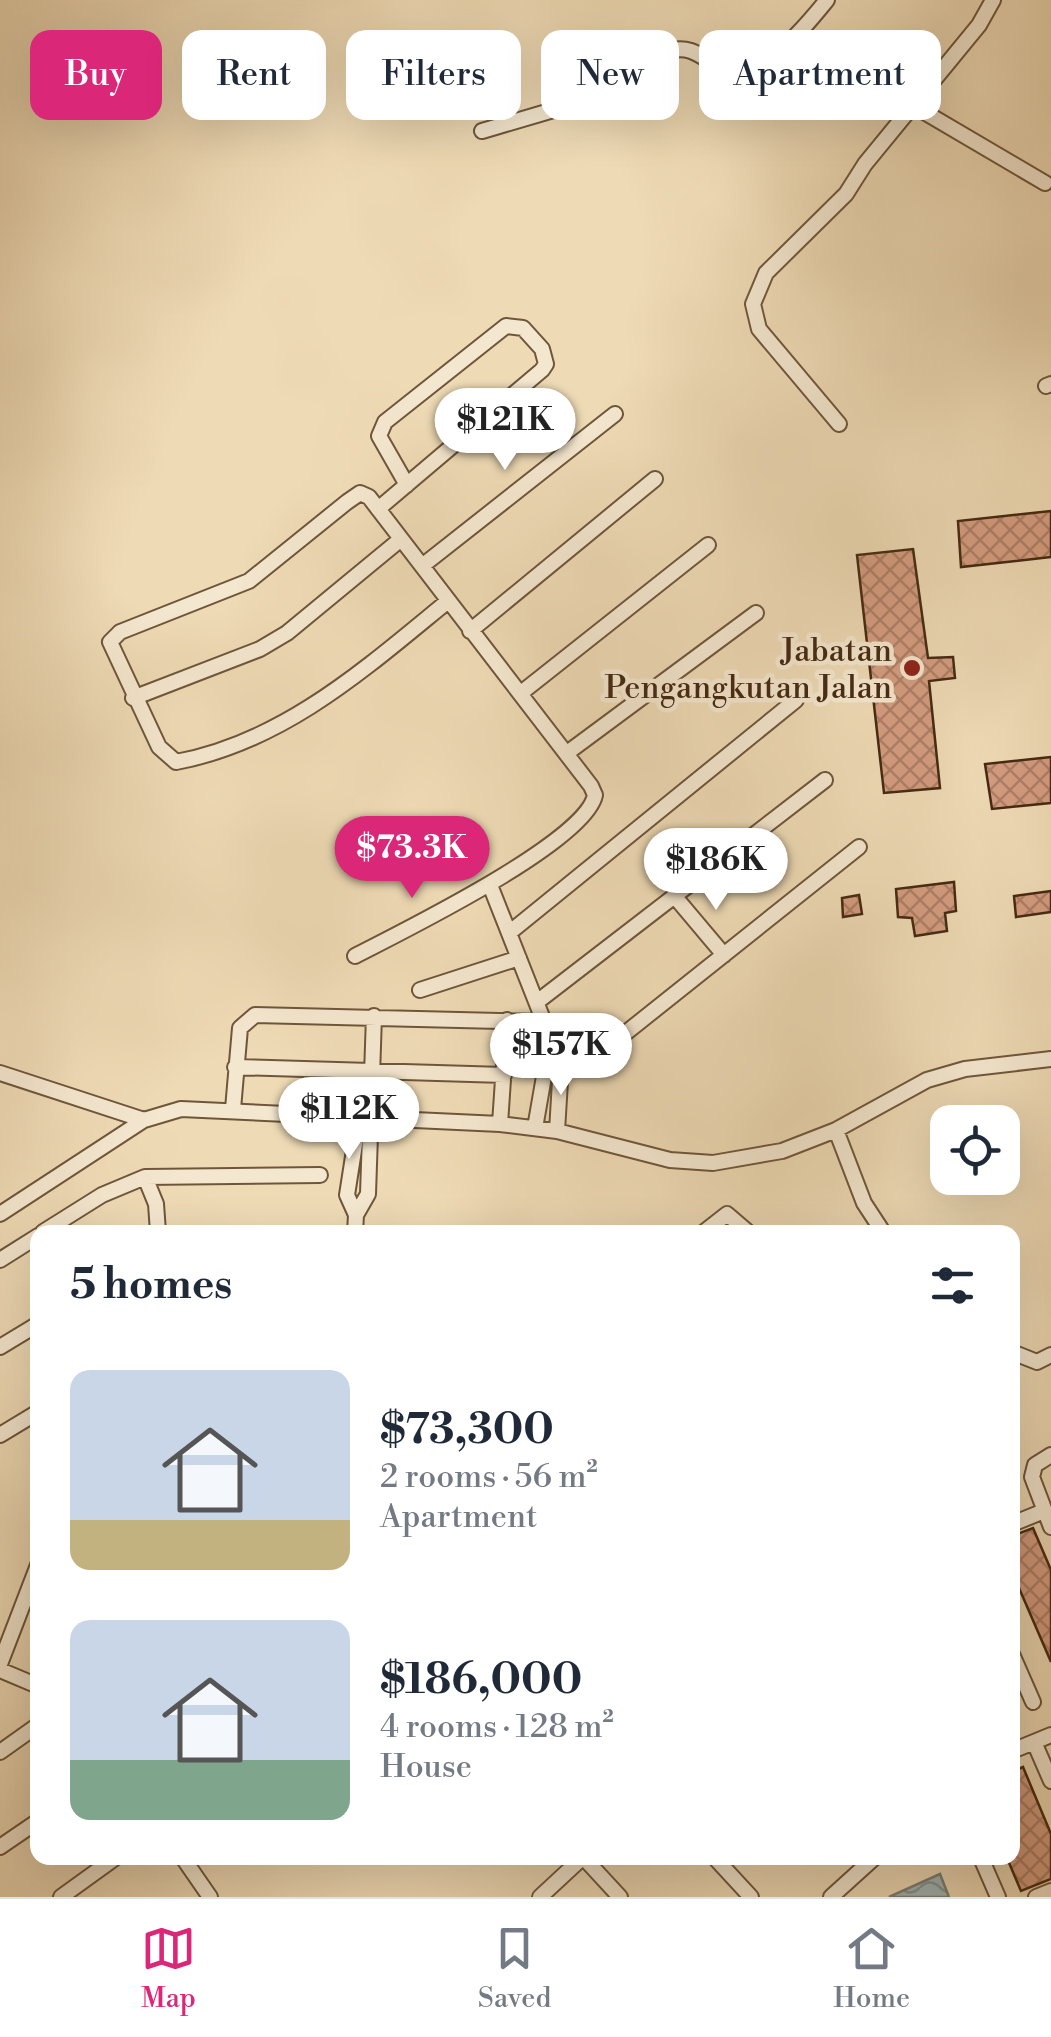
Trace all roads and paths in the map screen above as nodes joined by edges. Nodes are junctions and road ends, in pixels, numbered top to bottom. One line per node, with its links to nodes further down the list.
1 (827, 0): 6 (street)
2 (992, 0): 3 (street)
3 (941, 72)
4 (903, 120): 9 (street)
5 (938, 120): 7 (street)
6 (482, 132)
7 (1045, 184)
8 (615, 414): 15 (street)
9 (839, 424)
10 (654, 479): 18 (street)
11 (407, 485): 11 (street); 12 (street)
12 (378, 509): 13 (street); 20 (street)
13 (401, 539): 15 (street); 20 (street)
14 (708, 544): 19 (street)
15 (422, 566): 16 (street)
16 (448, 600): 18 (street); 20 (street)
17 (756, 613): 22 (street)
18 (470, 630): 19 (street)
19 (521, 693): 22 (street)
20 (134, 698)
21 (796, 700): 27 (street)
22 (566, 753): 25 (street)
23 (825, 780): 26 (street)
24 (859, 847): 28 (street)
25 (490, 886): 27 (street); 29 (street)
26 (676, 898): 28 (street); 32 (street)
27 (509, 932): 30 (street)
28 (724, 955): 37 (street)
29 (355, 956)
30 (519, 958): 31 (street); 32 (street)
31 (420, 990)
32 (537, 1002): 35 (street)
33 (374, 1016): 34 (street); 39 (street); 40 (street)
34 (507, 1020): 35 (street); 42 (street)
35 (542, 1022): 36 (street)
36 (550, 1042): 49 (street); 51 (street)
37 (598, 1054)
38 (1051, 1058): 50 (street)
39 (235, 1067): 40 (street); 44 (street)
40 (370, 1070): 42 (street); 43 (street)
41 (0, 1072): 47 (street)
42 (504, 1075): 48 (street)
43 (368, 1100): 45 (street); 46 (street)
44 (234, 1109): 45 (street); 47 (street)
45 (356, 1118): 46 (street); 55 (street)
46 (374, 1119): 48 (street); 55 (street)
47 (144, 1120): 54 (street)
48 (500, 1124): 49 (street)
49 (535, 1128): 51 (street)
50 (836, 1130): 51 (street); 61 (street)
51 (558, 1131)
52 (320, 1175): 53 (street)
53 (145, 1176): 56 (street); 57 (street)
54 (0, 1214)
55 (356, 1215): 58 (street)
56 (54, 1225)
57 (158, 1225)
58 (355, 1225)
59 (713, 1225): 60 (street)
60 (739, 1225)
61 (878, 1225)
62 (30, 1240): 63 (street)
63 (0, 1260)
64 (30, 1329): 65 (street)
65 (0, 1347)
66 (30, 1417): 67 (street)
67 (0, 1434)
68 (1051, 1455): 69 (street)
69 (1044, 1511): 70 (street); 71 (street)
70 (1020, 1521)
71 (1051, 1528)
72 (30, 1585): 73 (street)
73 (18, 1616): 74 (street); 75 (street)
74 (0, 1620)
75 (0, 1667): 77 (street)
76 (1020, 1672): 78 (street)
77 (30, 1682)
78 (1033, 1702)
79 (30, 1730): 83 (street)
80 (1051, 1734): 81 (street)
81 (1034, 1742): 82 (street); 84 (street)
82 (1020, 1748)
83 (1, 1749)
84 (1051, 1781)
85 (30, 1826): 86 (street)
86 (0, 1847)
87 (105, 1865): 98 (street)
88 (187, 1865): 97 (street)
89 (575, 1865): 99 (street)
90 (590, 1865): 100 (street)
91 (721, 1865): 101 (street)
92 (852, 1865): 95 (street)
93 (866, 1865): 95 (street)
94 (984, 1865): 103 (street)
95 (858, 1872): 102 (street)
96 (1051, 1891): 104 (street)
97 (208, 1896)
98 (61, 1897)
99 (540, 1897)
100 (620, 1897)
101 (751, 1897)
102 (830, 1897)
103 (998, 1897)
104 (1036, 1897)

